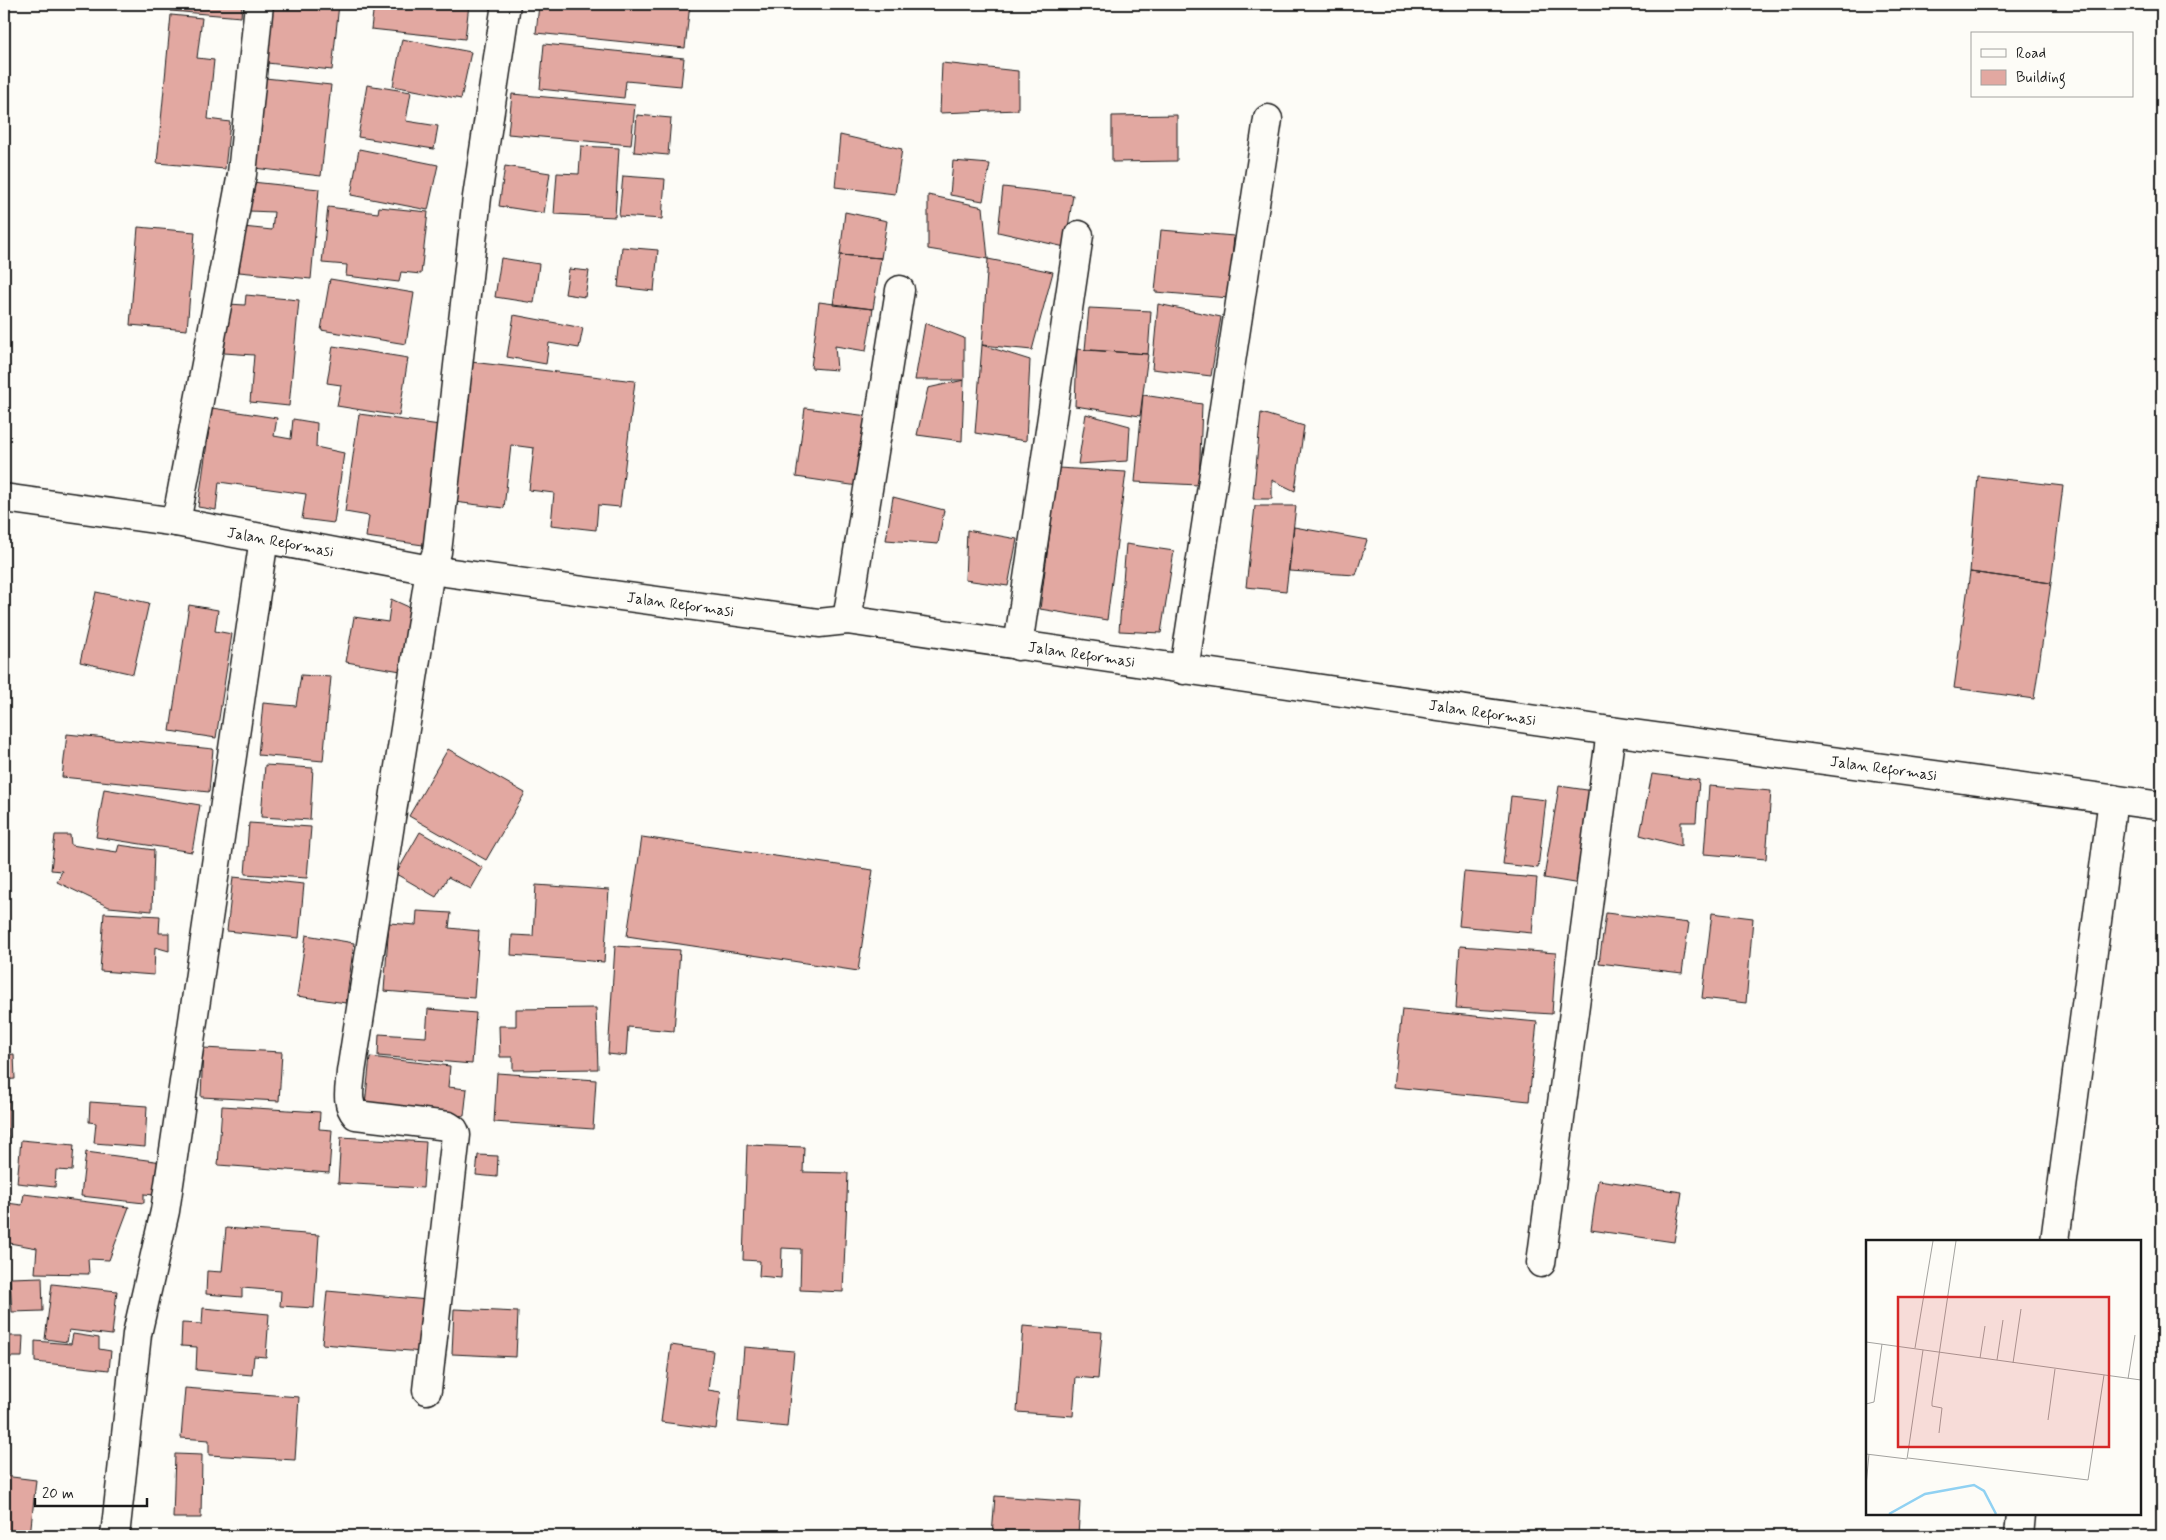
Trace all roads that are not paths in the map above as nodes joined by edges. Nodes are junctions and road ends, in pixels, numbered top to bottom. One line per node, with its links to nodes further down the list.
1 (259, 4): 7 (street)
2 (506, 4): 9 (street)
3 (1268, 119): 12 (street)
4 (1079, 235): 11 (street)
5 (900, 290): 10 (street)
6 (4, 498): 7 (street, Jalan Reformasi)
7 (176, 522): 8 (street, Jalan Reformasi)
8 (264, 538): 9 (street, Jalan Reformasi); 20 (street)
9 (430, 570): 10 (street, Jalan Reformasi); 18 (street)
10 (847, 620): 11 (street, Jalan Reformasi)
11 (1018, 646): 12 (street, Jalan Reformasi)
12 (1184, 670): 13 (street, Jalan Reformasi)
13 (1611, 731): 14 (street, Jalan Reformasi); 17 (street)
14 (2113, 799): 15 (street, Jalan Reformasi); 16 (street)
15 (2162, 806)
16 (2055, 1240)
17 (1541, 1263)
18 (427, 1390)
19 (2021, 1515): 21 (street)
20 (115, 1536)
21 (2019, 1536)

